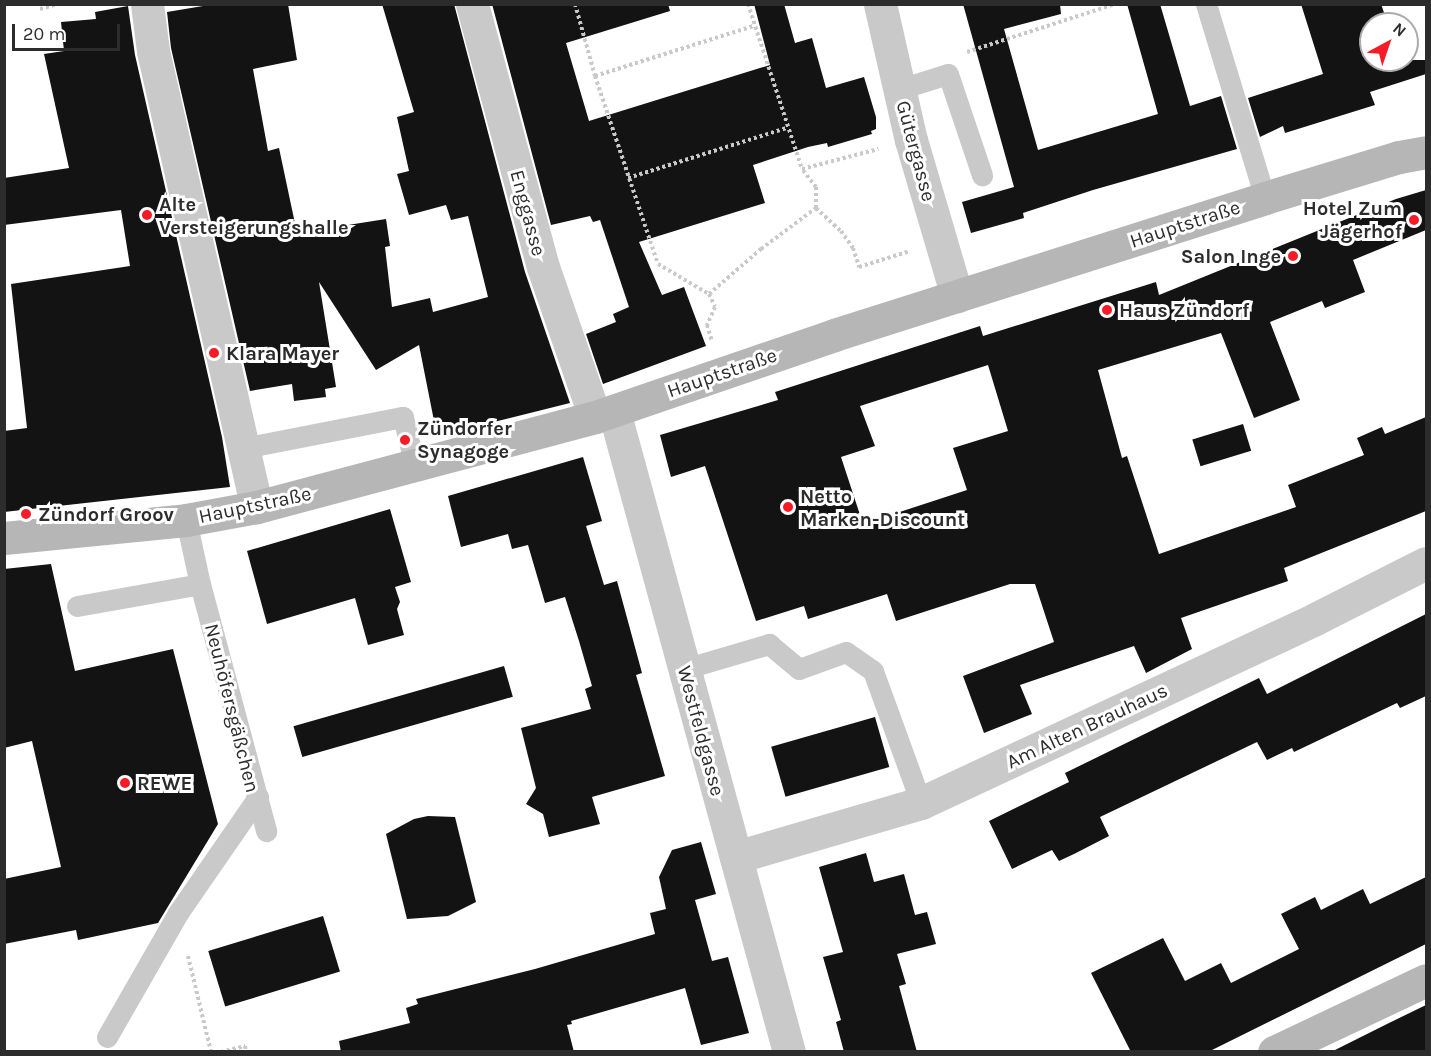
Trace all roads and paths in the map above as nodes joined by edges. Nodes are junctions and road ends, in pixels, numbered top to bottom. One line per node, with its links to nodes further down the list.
1 (57, 4): 9 (path)
2 (147, 4): 29 (street)
3 (472, 4): 28 (street, Enggasse)
4 (575, 4): 14 (path)
5 (748, 4): 11 (path)
6 (880, 4): 15 (street, Gütergasse)
7 (1115, 4): 12 (path)
8 (1206, 4): 22 (lane)
9 (40, 9)
10 (1046, 18): 12 (path)
11 (754, 26): 14 (path); 16 (path)
12 (1048, 26): 13 (path)
13 (982, 47)
14 (595, 76): 21 (path)
15 (900, 89): 17 (street, Gütergasse); 20 (lane)
16 (787, 128): 19 (path); 21 (path)
17 (911, 140): 19 (path); 24 (street, Gütergasse)
18 (1426, 152): 22 (main road, Hauptstraße)
19 (802, 169): 23 (path)
20 (982, 175)
21 (628, 178): 25 (path)
22 (1265, 198): 26 (main road, Hauptstraße)
23 (816, 207): 24 (path); 25 (path)
24 (941, 241): 26 (street, Gütergasse)
25 (709, 294): 27 (path)
26 (957, 296): 27 (main road, Hauptstraße)
27 (723, 373): 28 (main road, Hauptstraße)
28 (605, 414): 30 (main road, Hauptstraße); 37 (street, Westfeldgasse)
29 (243, 447): 30 (lane); 31 (street)
30 (415, 466): 31 (main road, Hauptstraße)
31 (257, 507): 32 (main road, Hauptstraße)
32 (186, 520): 33 (main road, Hauptstraße); 35 (lane, Neuhöfersgäßchen)
33 (4, 538)
34 (1426, 563): 39 (street, Am Alten Brauhaus)
35 (200, 584): 36 (lane); 38 (lane, Neuhöfersgäßchen)
36 (77, 606)
37 (684, 669): 39 (lane); 41 (street, Westfeldgasse)
38 (258, 797): 40 (lane); 42 (lane, Neuhöfersgäßchen)
39 (921, 803): 41 (street, Am Alten Brauhaus)
40 (266, 831)
41 (736, 857): 48 (street, Westfeldgasse)
42 (178, 913): 44 (lane, Neuhöfersgäßchen); 45 (path)
43 (1426, 980): 49 (main road)
44 (107, 1036)
45 (211, 1052)
46 (221, 1052): 47 (path)
47 (246, 1052)
48 (789, 1052)
49 (1274, 1052)

